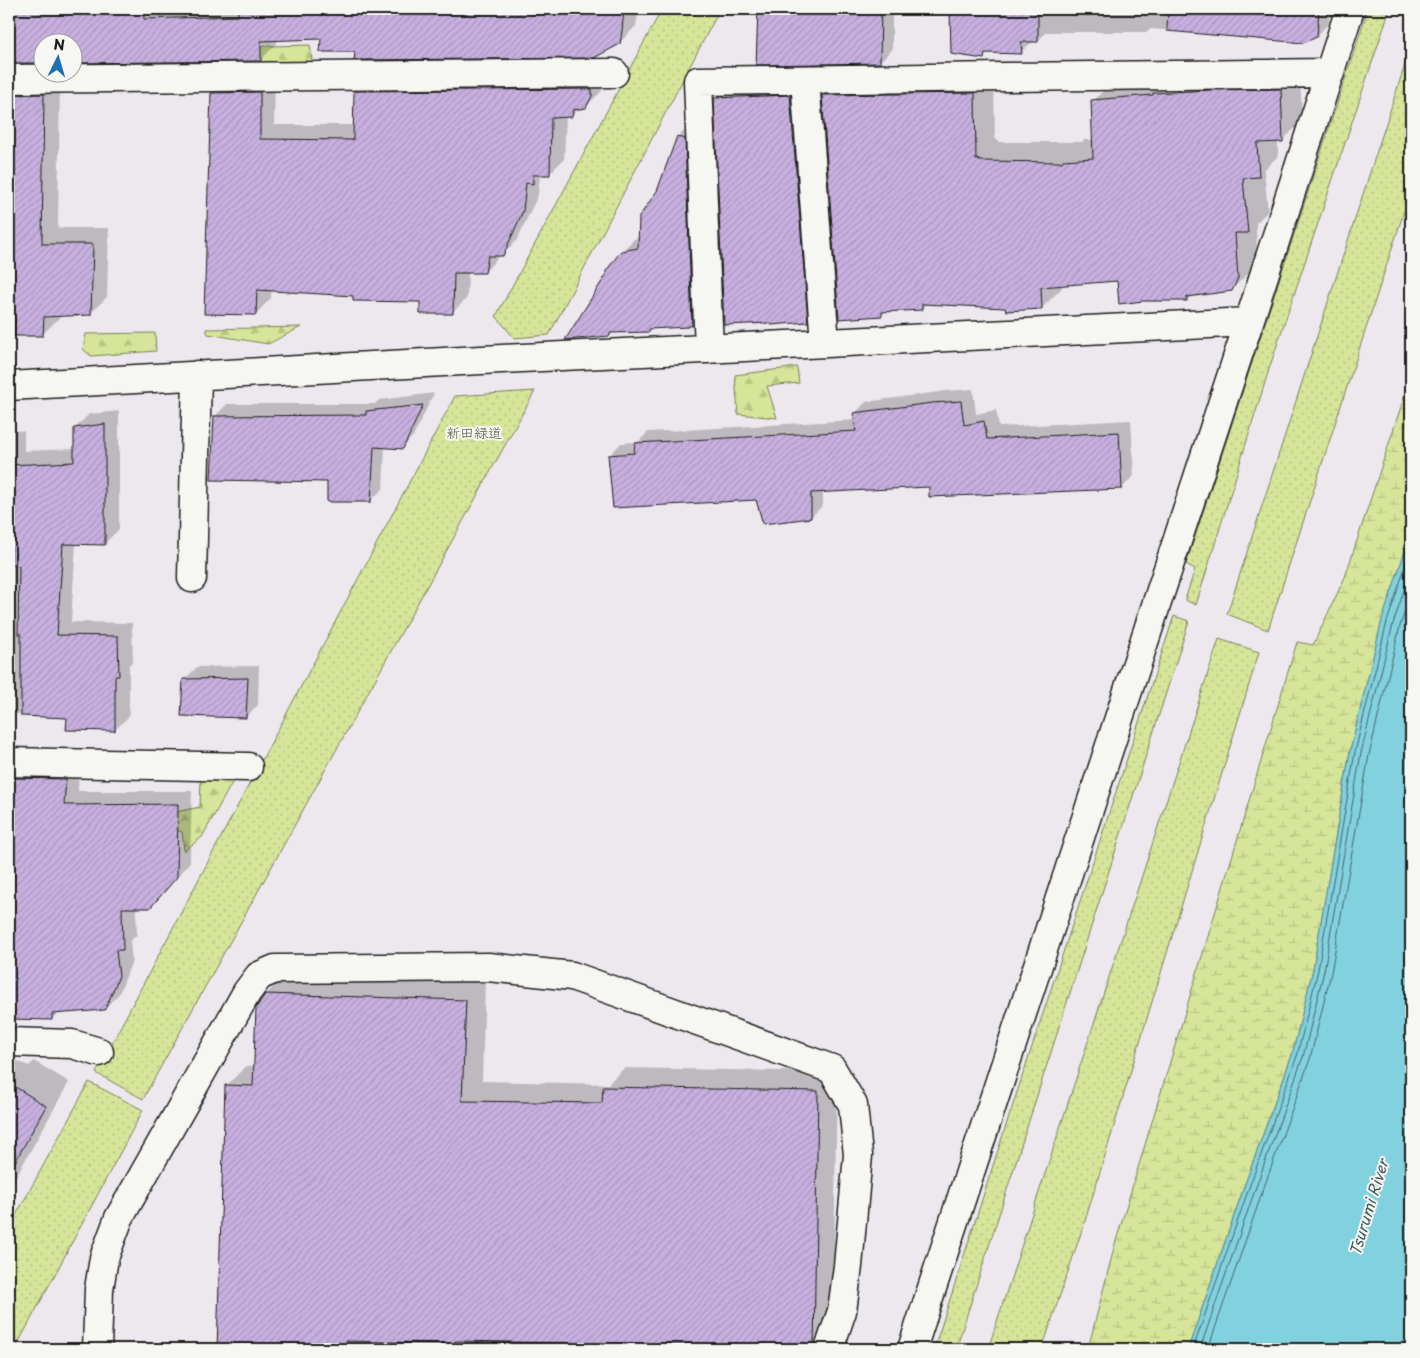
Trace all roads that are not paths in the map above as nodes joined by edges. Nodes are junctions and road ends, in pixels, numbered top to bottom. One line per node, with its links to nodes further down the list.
1 (1350, 9): 3 (street)
2 (614, 73): 4 (street)
3 (1330, 73): 5 (street); 6 (street)
4 (9, 79)
5 (805, 80): 7 (street); 8 (street)
6 (1249, 322): 7 (street); 18 (street)
7 (825, 343): 8 (street)
8 (709, 348): 9 (street)
9 (197, 375): 10 (street); 11 (street)
10 (9, 386)
11 (192, 578)
12 (9, 762): 13 (street)
13 (248, 767)
14 (9, 1042): 15 (street)
15 (99, 1052)
16 (97, 1349): 17 (street)
17 (829, 1349)
18 (912, 1349)

